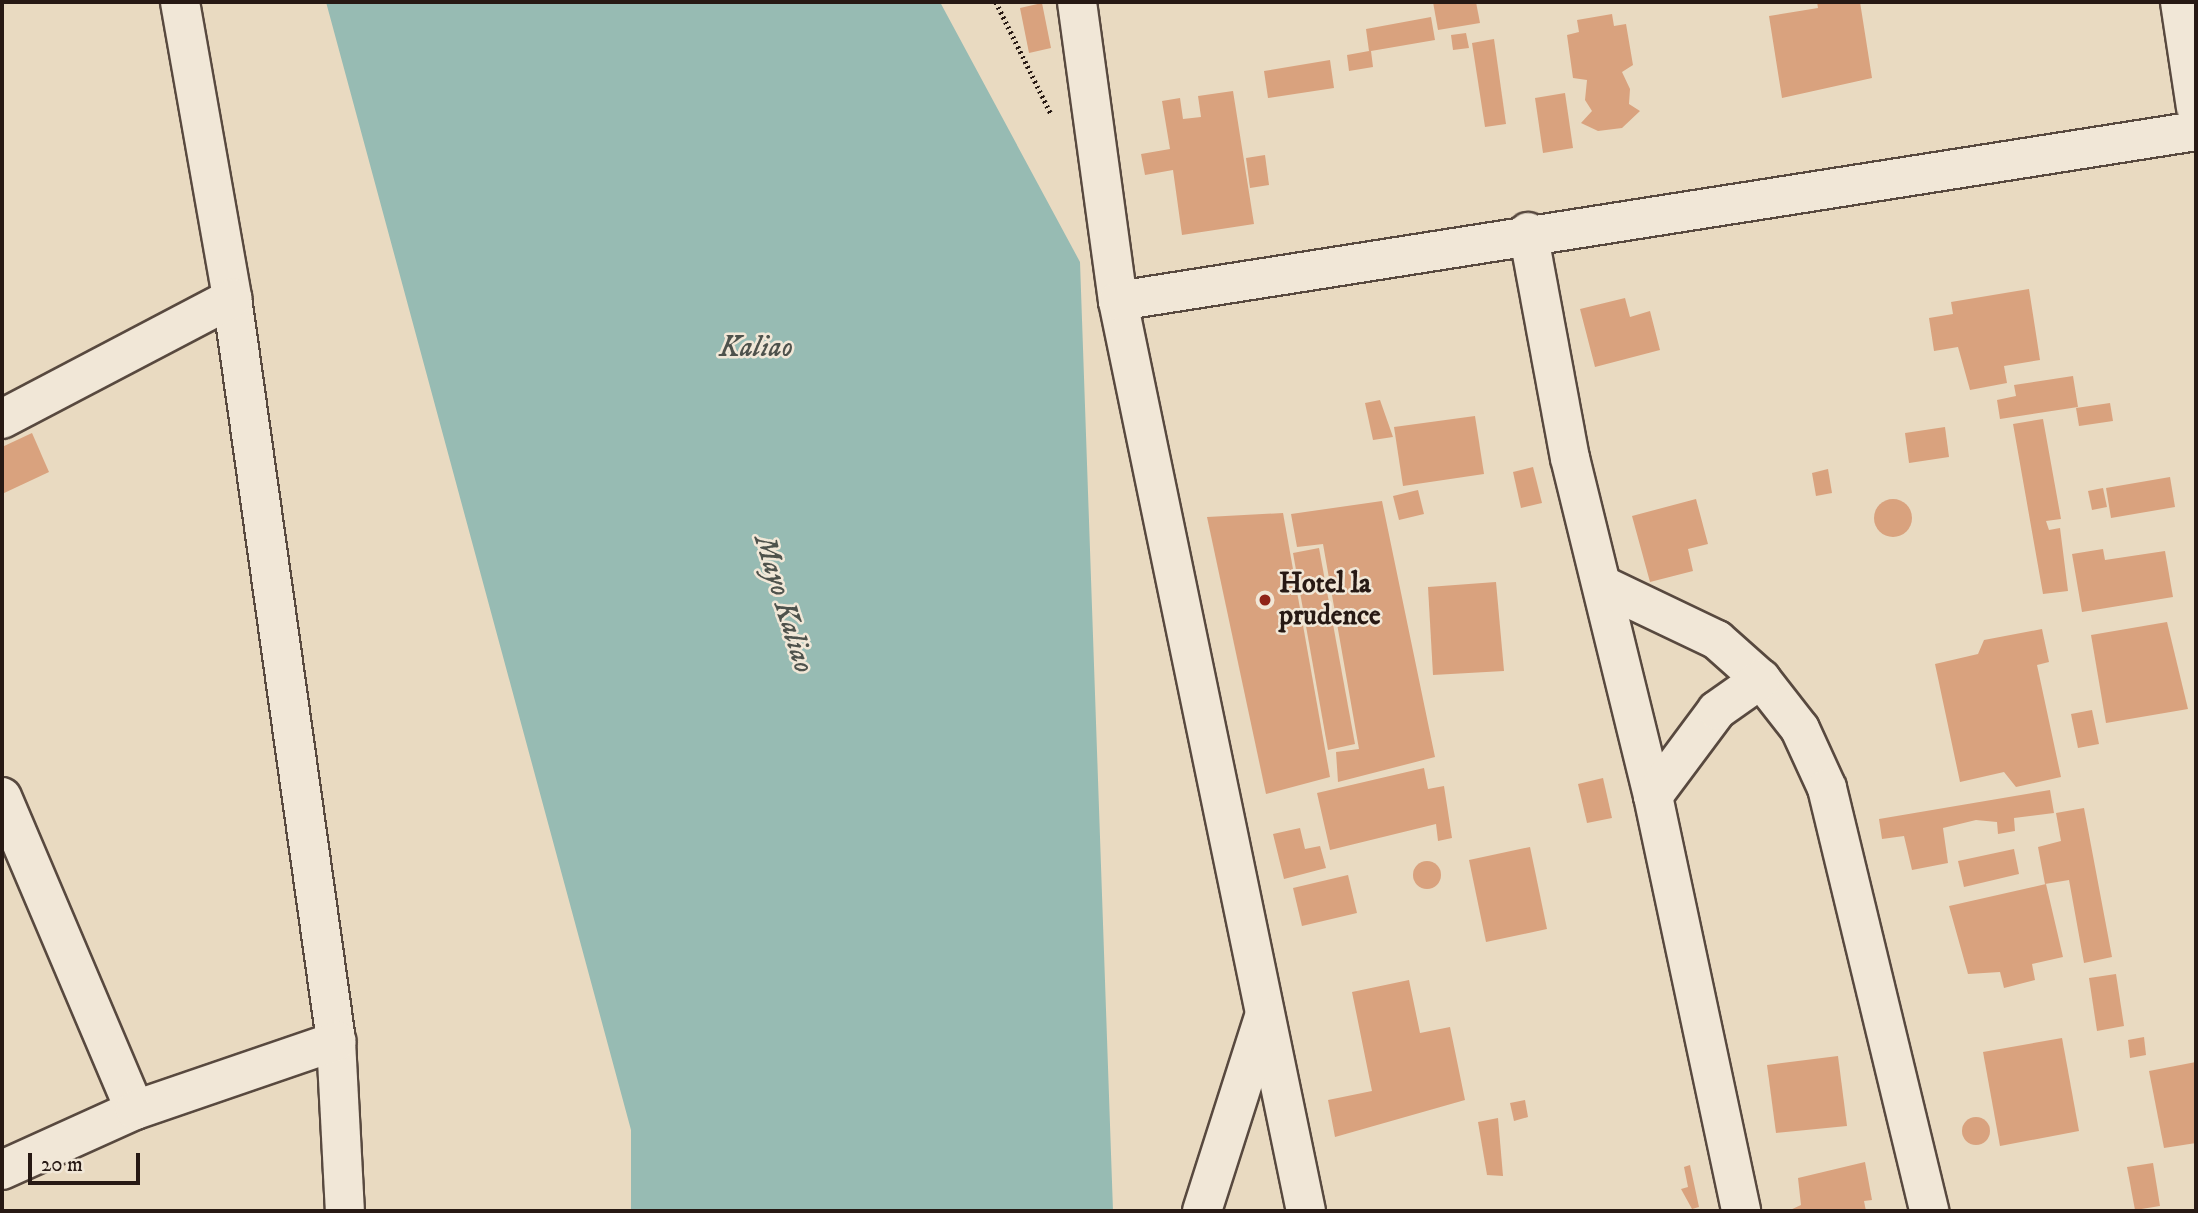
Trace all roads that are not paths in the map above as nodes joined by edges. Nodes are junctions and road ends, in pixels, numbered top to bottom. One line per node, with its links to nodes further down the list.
1 (180, 2): 7 (street)
2 (1077, 2): 8 (street)
3 (2180, 2): 4 (street)
4 (2196, 108)
5 (2196, 131): 6 (street)
6 (1528, 232): 8 (street); 10 (street)
7 (232, 298): 9 (street); 15 (street)
8 (1118, 301): 14 (street)
9 (2, 419)
10 (1604, 586): 11 (street); 12 (street)
11 (1761, 679): 12 (street); 22 (street)
12 (1653, 796): 21 (street)
13 (2, 797): 16 (street)
14 (1265, 1013): 19 (street); 20 (street)
15 (336, 1041): 16 (street); 18 (street)
16 (135, 1110): 17 (street)
17 (2, 1170)
18 (345, 1211)
19 (1202, 1211)
20 (1306, 1211)
21 (1741, 1211)
22 (1929, 1211)

